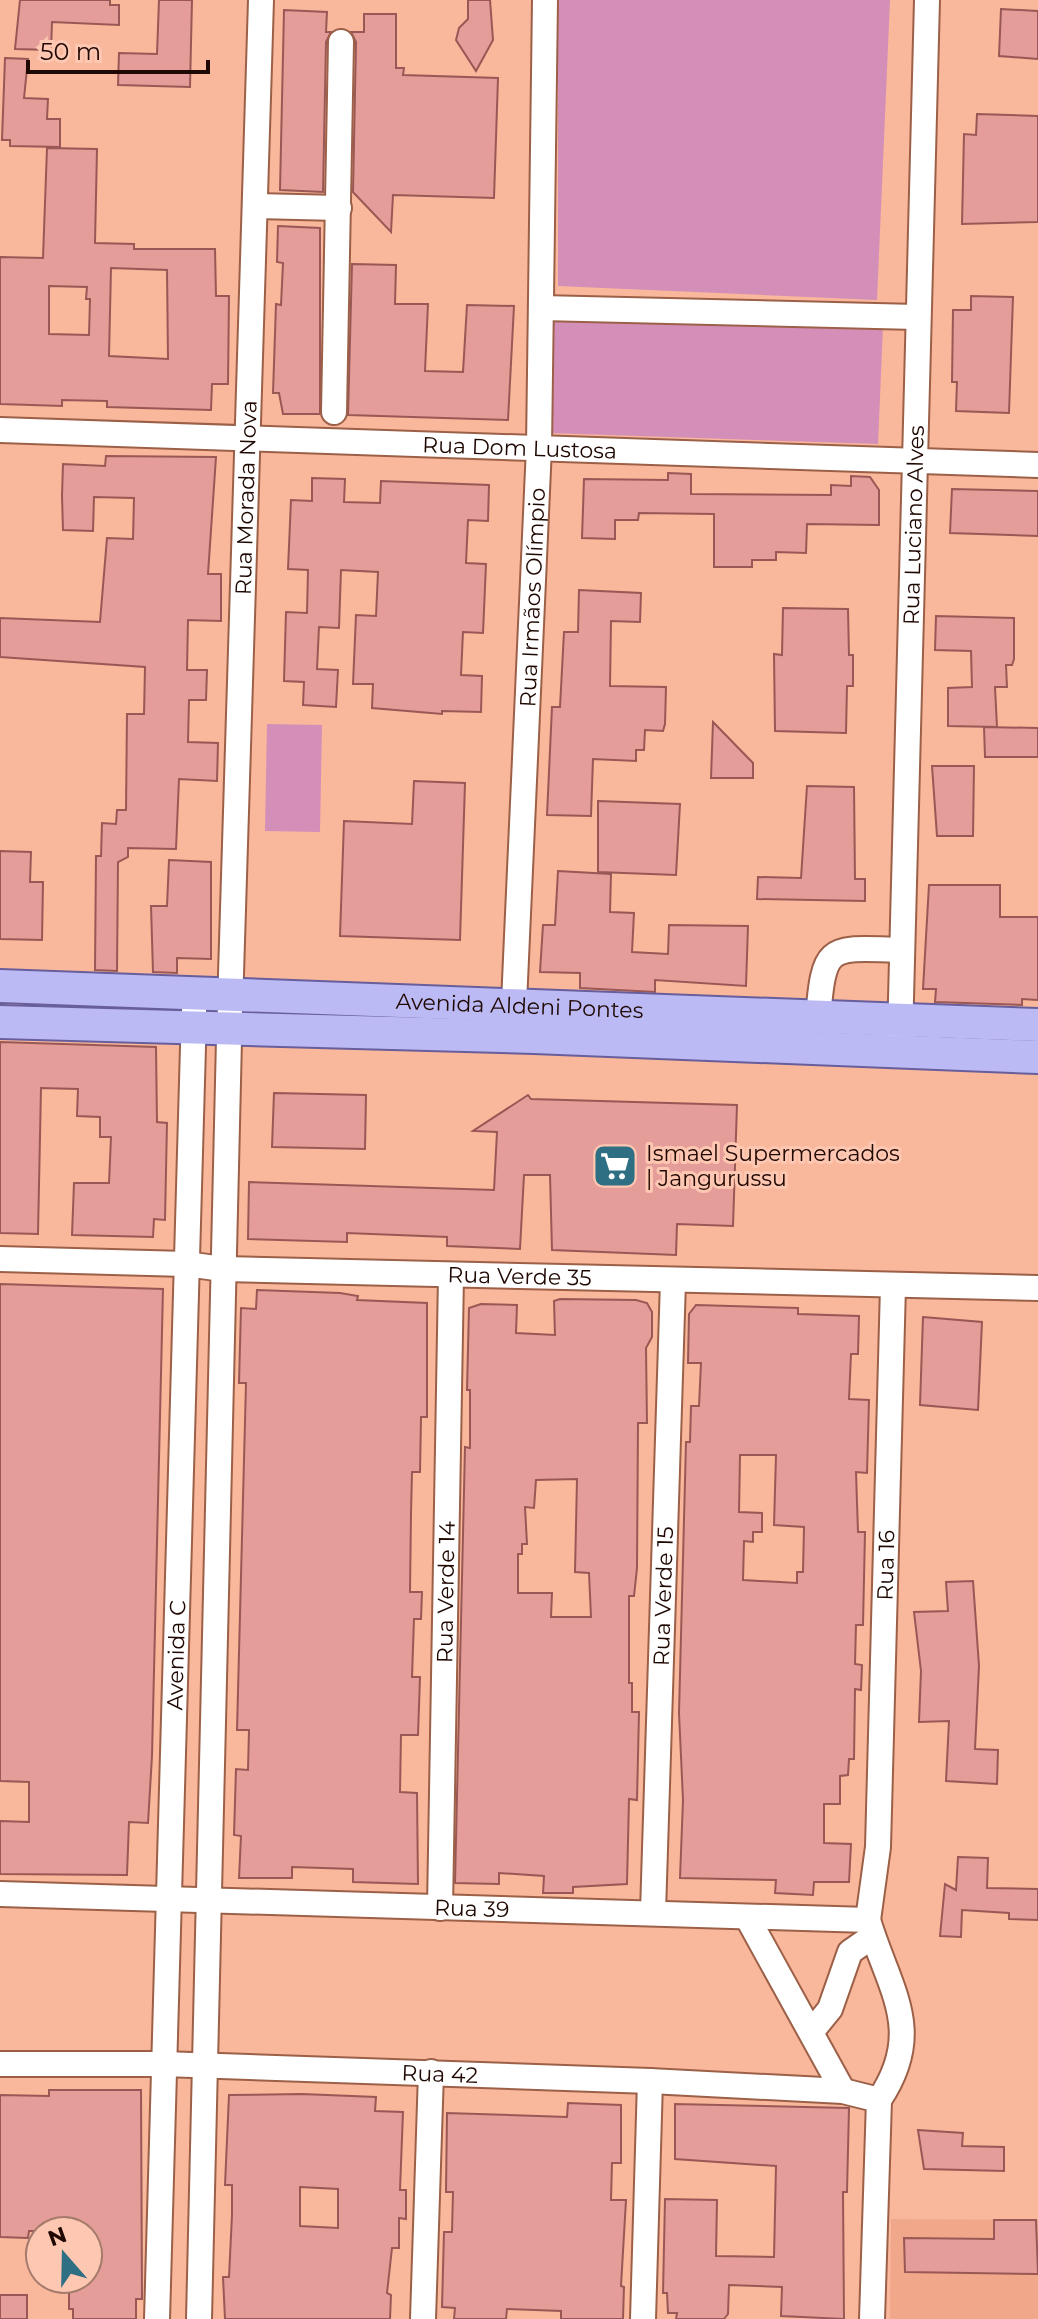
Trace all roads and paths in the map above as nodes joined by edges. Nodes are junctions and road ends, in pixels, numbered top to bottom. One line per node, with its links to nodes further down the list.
1 (261, 0): 5 (street, Rua Morada Nova)
2 (545, 0): 7 (street, Rua Irmãos Olímpio)
3 (927, 0): 8 (street, Rua Luciano Alves)
4 (341, 42): 6 (street)
5 (256, 206): 6 (street); 11 (street, Rua Morada Nova)
6 (339, 208): 9 (street)
7 (541, 308): 8 (street); 12 (street, Rua Irmãos Olímpio)
8 (917, 317): 13 (street, Rua Luciano Alves)
9 (334, 412)
10 (0, 430): 11 (street, Rua Dom Lustosa)
11 (248, 438): 12 (street, Rua Dom Lustosa); 18 (street, Rua Morada Nova)
12 (539, 447): 13 (street, Rua Dom Lustosa); 19 (street, Rua Irmãos Olímpio)
13 (913, 460): 14 (street, Rua Dom Lustosa); 15 (street, Rua Luciano Alves)
14 (1038, 465)
15 (902, 950): 20 (street); 25 (street, Rua Luciano Alves)
16 (0, 986): 17 (main road, Avenida Aldeni Pontes)
17 (194, 993): 18 (main road, Avenida Aldeni Pontes); 23 (street, Avenida C)
18 (230, 994): 19 (main road, Avenida Aldeni Pontes); 24 (street, Avenida C)
19 (514, 1003): 20 (main road, Avenida Aldeni Pontes)
20 (818, 1018): 25 (main road, Avenida Aldeni Pontes)
21 (0, 1022): 23 (main road, Avenida Aldeni Pontes)
22 (1038, 1025): 25 (main road, Avenida Aldeni Pontes)
23 (193, 1026): 24 (main road, Avenida Aldeni Pontes); 28 (street, Avenida C)
24 (229, 1028): 25 (main road, Avenida Aldeni Pontes); 29 (street, Avenida C)
25 (900, 1037): 26 (main road, Avenida Aldeni Pontes)
26 (1038, 1057)
27 (0, 1259): 28 (street, Rua Verde 35)
28 (186, 1264): 29 (street, Rua Verde 35); 35 (street, Avenida C)
29 (223, 1269): 30 (street, Rua Verde 35); 36 (street, Avenida C)
30 (451, 1275): 31 (street, Rua Verde 35); 37 (street, Rua Verde 14)
31 (673, 1281): 32 (street, Rua Verde 35); 38 (street, Rua Verde 15)
32 (893, 1286): 33 (street, Rua Verde 35); 40 (street, Rua 16)
33 (1038, 1288)
34 (0, 1894): 35 (street, Rua 39)
35 (168, 1900): 36 (street, Rua 39); 43 (street, Avenida C)
36 (211, 1903): 37 (street, Rua 39); 44 (street, Avenida C)
37 (440, 1908): 38 (street, Rua 39)
38 (653, 1912): 39 (street, Rua 39)
39 (747, 1917): 40 (street, Rua 39); 41 (street)
40 (870, 1928): 41 (street); 48 (street)
41 (812, 2031): 47 (street)
42 (0, 2064): 43 (street, Rua 42)
43 (163, 2064): 44 (street, Rua 42); 49 (street, Avenida C)
44 (205, 2065): 45 (street, Rua 42); 50 (street, Avenida C)
45 (431, 2072): 46 (street, Rua 42); 51 (street)
46 (650, 2081): 47 (street, Rua 42); 52 (street)
47 (843, 2091): 48 (street, Rua 42)
48 (879, 2100): 53 (street)
49 (157, 2319)
50 (199, 2319)
51 (423, 2319)
52 (643, 2319)
53 (872, 2319)

